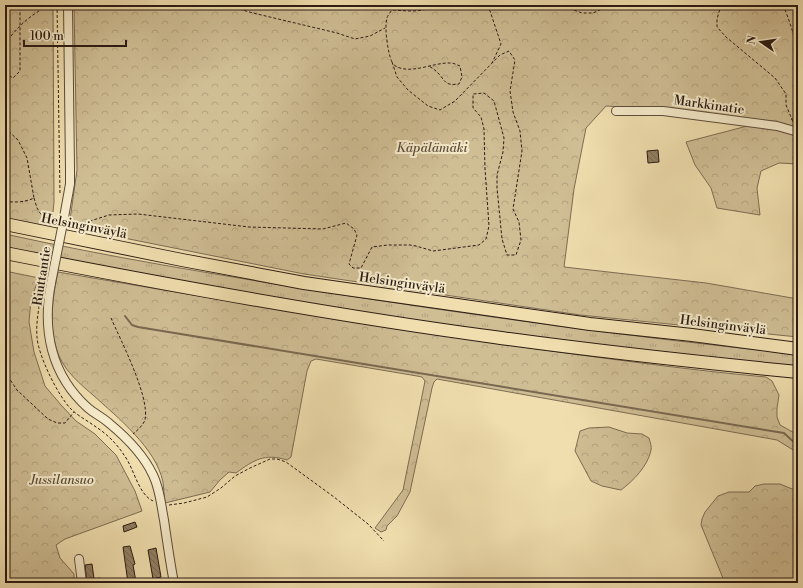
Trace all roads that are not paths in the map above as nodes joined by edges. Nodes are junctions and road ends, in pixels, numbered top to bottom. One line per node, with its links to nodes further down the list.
1 (68, 5): 10 (street, Riuttantie, bridge)
2 (616, 111): 3 (street, Markkinatie)
3 (796, 129)
4 (5, 224): 6 (highway, Helsinginväylä)
5 (5, 253): 7 (highway)
6 (798, 349)
7 (798, 372)
8 (78, 559): 9 (street)
9 (82, 583)
10 (174, 583)

